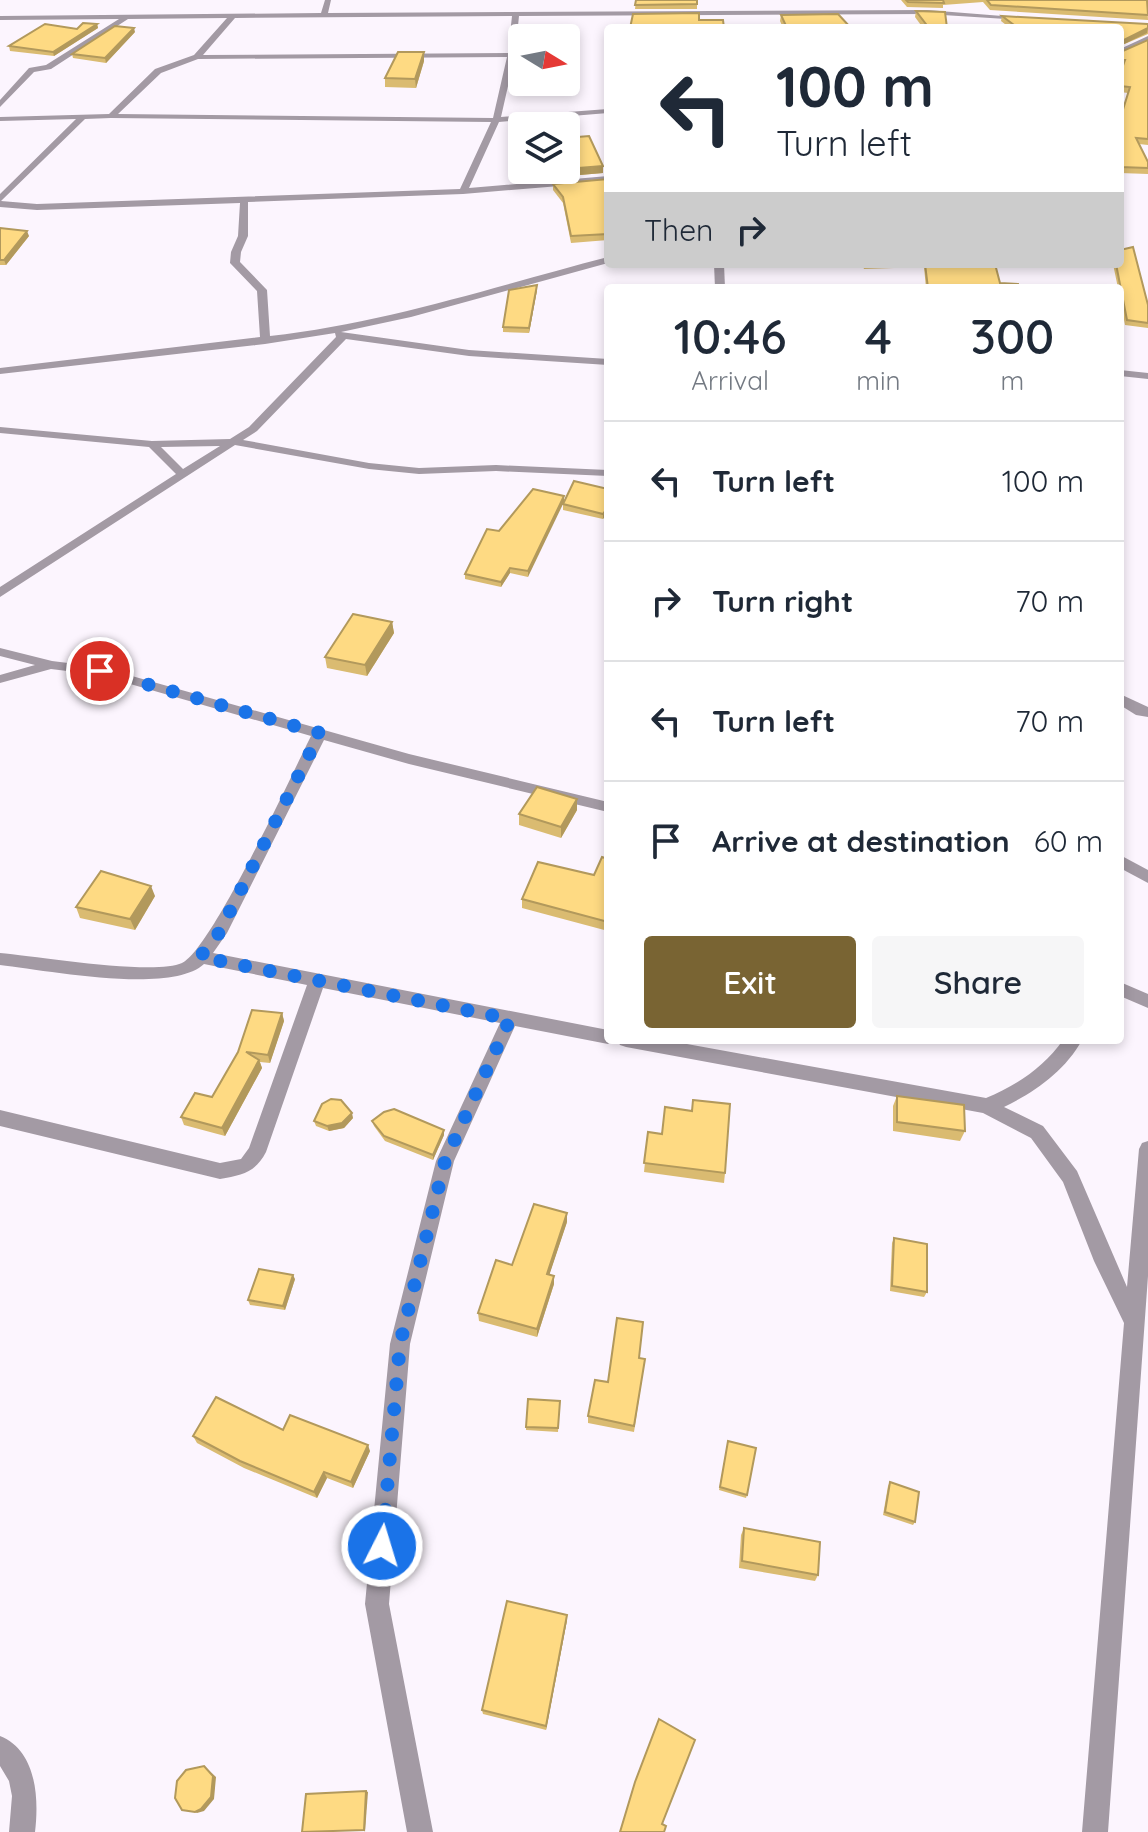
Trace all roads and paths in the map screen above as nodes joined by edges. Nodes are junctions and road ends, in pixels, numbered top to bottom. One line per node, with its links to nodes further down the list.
1 (328, 0): 6 (street)
2 (721, 2): 3 (street)
3 (713, 12): 4 (street); 9 (street)
4 (516, 15): 6 (street); 10 (street)
5 (233, 16): 6 (street); 7 (street); 14 (street)
6 (324, 16)
7 (127, 17): 8 (street); 16 (street)
8 (0, 18)
9 (1034, 18)
10 (515, 24)
11 (1148, 38): 12 (street)
12 (1124, 50)
13 (508, 55): 14 (street)
14 (197, 57): 18 (street)
15 (508, 68): 21 (street)
16 (0, 105)
17 (604, 111): 21 (street)
18 (111, 116): 19 (street); 21 (street)
19 (82, 118): 20 (street); 25 (street)
20 (0, 119)
21 (496, 120): 23 (street)
22 (604, 179): 23 (street)
23 (463, 191): 24 (street)
24 (244, 199): 25 (street); 29 (street)
25 (0, 201)
26 (604, 261): 27 (street)
27 (323, 333): 28 (street); 29 (street)
28 (344, 335): 30 (street); 35 (street)
29 (265, 341): 31 (street)
30 (604, 362)
31 (0, 371)
32 (1124, 373): 33 (street)
33 (1148, 376)
34 (0, 430): 36 (street)
35 (235, 442): 36 (street); 37 (street); 38 (street)
36 (152, 444): 37 (street)
37 (181, 473): 39 (street)
38 (604, 473)
39 (0, 593)
40 (0, 652): 41 (street)
41 (52, 665): 42 (street); 45 (street)
42 (0, 679)
43 (1124, 702): 44 (street)
44 (1148, 712)
45 (320, 733): 46 (street); 49 (street)
46 (604, 806)
47 (1124, 863): 48 (street)
48 (1148, 877)
49 (200, 957): 50 (street); 51 (street)
50 (0, 959)
51 (317, 981): 54 (street); 59 (street)
52 (1124, 991): 53 (street)
53 (1148, 1001)
54 (510, 1019): 55 (street); 64 (street)
55 (604, 1036)
56 (648, 1044): 58 (street)
57 (1069, 1044): 58 (street)
58 (986, 1106): 61 (street)
59 (0, 1118)
60 (1148, 1149): 61 (street)
61 (1135, 1321): 65 (street)
62 (0, 1748): 63 (street)
63 (22, 1832)
64 (420, 1832)
65 (1095, 1832)

